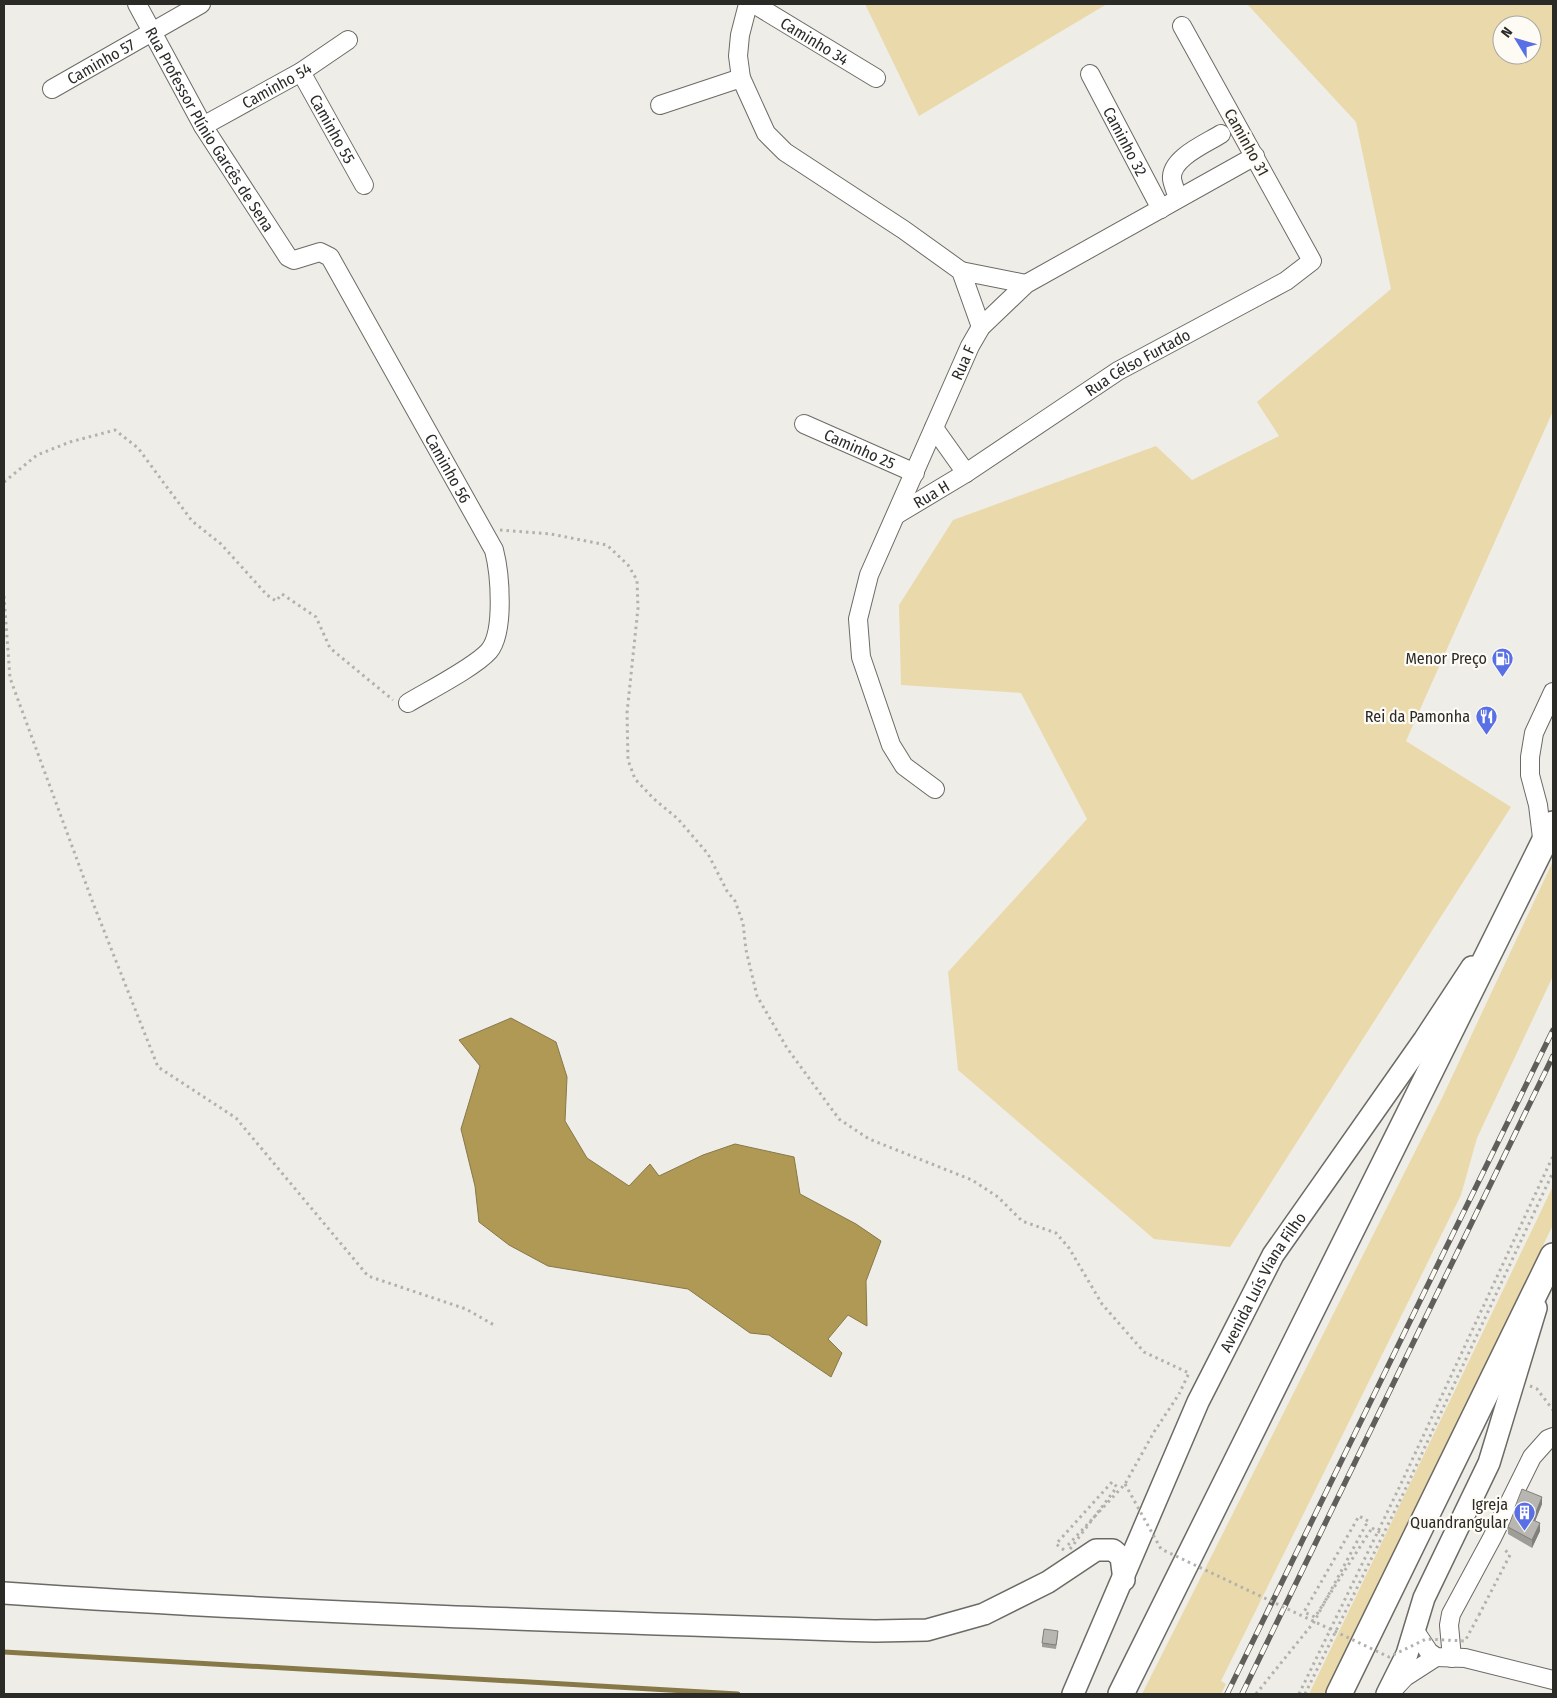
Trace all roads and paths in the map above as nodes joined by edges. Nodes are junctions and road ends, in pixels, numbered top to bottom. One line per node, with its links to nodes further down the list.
1 (136, 4): 6 (street, Rua Professor Plínio Garcês de Sena)
2 (201, 4): 6 (street, Caminho 57)
3 (748, 4): 10 (street)
4 (754, 4): 11 (street, Caminho 34)
5 (1182, 26): 16 (street, Caminho 31)
6 (153, 33): 12 (street, Caminho 57); 14 (street, Rua Professor Plínio Garcês de Sena)
7 (348, 40): 8 (street, Caminho 54)
8 (301, 72): 14 (street, Caminho 54); 17 (street, Caminho 55)
9 (1090, 74): 19 (street, Caminho 32)
10 (741, 78): 13 (street); 22 (street)
11 (876, 78)
12 (52, 89)
13 (660, 105)
14 (203, 126): 20 (street, Rua Professor Plínio Garcês de Sena)
15 (1221, 134): 18 (street)
16 (1255, 156): 18 (street); 21 (street, Caminho 31)
17 (364, 185)
18 (1178, 198): 19 (street)
19 (1161, 208): 23 (street)
20 (285, 253): 31 (street, Caminho 56)
21 (1311, 258): 28 (street, Rua Célso Furtado)
22 (961, 271): 23 (street); 24 (street, Rua F)
23 (1026, 284): 24 (street)
24 (981, 328): 26 (street, Rua F)
25 (804, 424): 27 (street, Caminho 25)
26 (934, 428): 27 (street, Rua F); 28 (street)
27 (915, 472): 30 (street, Rua F)
28 (966, 473): 30 (street, Rua H)
29 (4, 482): 34 (path)
30 (896, 515): 35 (street, Rua F)
31 (484, 529): 34 (street, Caminho 56); 44 (path)
32 (4, 596): 42 (path)
33 (1553, 692): 37 (street)
34 (408, 703)
35 (935, 789)
36 (1553, 824): 37 (highway, Avenida Luís Viana Filho)
37 (1542, 846): 38 (highway, Avenida Luís Viana Filho)
38 (1513, 904): 53 (main road, Avenida Luís Viana Filho); 60 (highway, Avenida Luís Viana Filho)
39 (1553, 1156): 49 (path)
40 (1553, 1172): 50 (path)
41 (1550, 1264): 43 (main road); 64 (highway)
42 (494, 1325)
43 (1516, 1380): 45 (path); 56 (main road)
44 (1179, 1394)
45 (1553, 1410)
46 (1154, 1432): 48 (path)
47 (1553, 1437): 57 (street)
48 (1125, 1484): 51 (path, bridge); 55 (path, bridge)
49 (1378, 1531): 50 (path); 55 (path, bridge); 62 (path)
50 (1383, 1534): 63 (path)
51 (1070, 1549)
52 (1502, 1570): 55 (path, bridge)
53 (1124, 1580): 54 (main road); 59 (main road, Avenida Luís Viana Filho)
54 (4, 1593)
55 (1314, 1622): 61 (path)
56 (1414, 1631): 57 (street); 65 (main road)
57 (1444, 1657): 58 (street); 65 (street)
58 (1553, 1680)
59 (1075, 1690)
60 (1121, 1694)
61 (1256, 1694)
62 (1298, 1694)
63 (1305, 1694)
64 (1339, 1694)
65 (1388, 1694)

